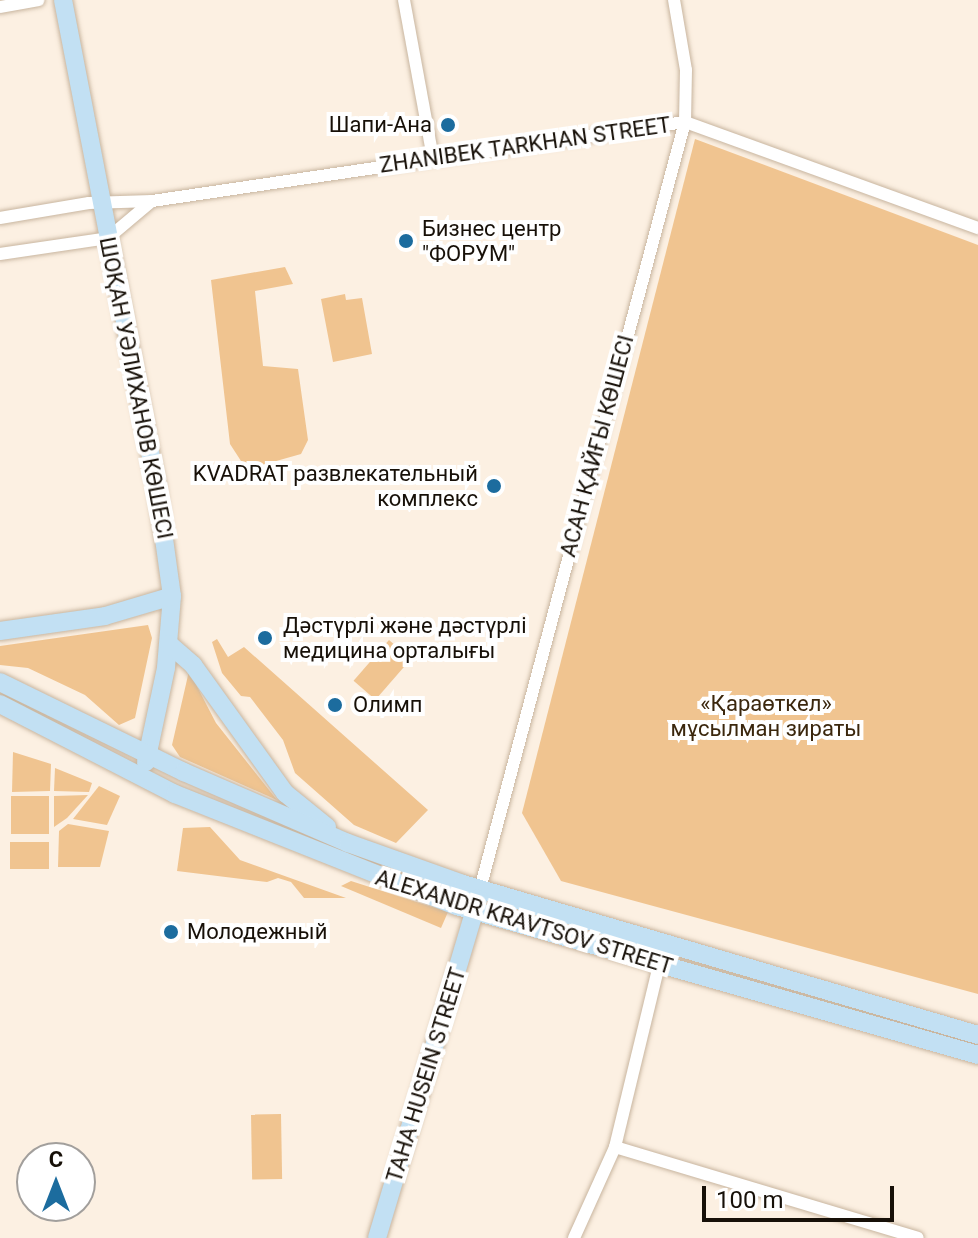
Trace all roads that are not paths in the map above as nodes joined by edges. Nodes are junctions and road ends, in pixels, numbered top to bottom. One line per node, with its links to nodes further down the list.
1 (38, 0): 5 (street)
2 (63, 0): 9 (main road, ШОҚАН УӘЛИХАНОВ КӨШЕСІ)
3 (404, 0): 7 (street)
4 (674, 0): 6 (street, АСАН ҚАЙҒЫ КӨШЕСІ)
5 (0, 7)
6 (685, 122): 7 (street, ZHANIBEK TARKHAN STREET); 11 (street, ZHANIBEK TARKHAN STREET); 22 (street, АСАН ҚАЙҒЫ КӨШЕСІ)
7 (433, 158): 8 (street, ZHANIBEK TARKHAN STREET)
8 (152, 201): 9 (street, ZHANIBEK TARKHAN STREET); 12 (street)
9 (101, 202): 10 (street, ZHANIBEK TARKHAN STREET); 12 (main road, ШОҚАН УӘЛИХАНОВ КӨШЕСІ)
10 (0, 218)
11 (978, 228)
12 (108, 238): 13 (street); 14 (main road, ШОҚАН УӘЛИХАНОВ КӨШЕСІ)
13 (0, 254)
14 (172, 596): 15 (main road); 16 (main road, ШОҚАН УӘЛИХАНОВ КӨШЕСІ)
15 (0, 631)
16 (169, 644): 19 (main road, ШОҚАН УӘЛИХАНОВ КӨШЕСІ); 21 (main road)
17 (0, 682): 19 (main road, ALEXANDR KRAVTSOV STREET)
18 (0, 704): 20 (main road, ALEXANDR KRAVTSOV STREET)
19 (147, 753): 20 (main road, ШОҚАН УӘЛИХАНОВ КӨШЕСІ); 21 (main road, ALEXANDR KRAVTSOV STREET)
20 (143, 776): 23 (main road, ALEXANDR KRAVTSOV STREET)
21 (348, 843): 22 (main road, ALEXANDR KRAVTSOV STREET)
22 (480, 889): 23 (main road, TAHA HUSEIN STREET); 25 (main road, ALEXANDR KRAVTSOV STREET)
23 (474, 911): 24 (main road, ALEXANDR KRAVTSOV STREET); 29 (main road, TAHA HUSEIN STREET)
24 (659, 965): 26 (main road, ALEXANDR KRAVTSOV STREET); 27 (street)
25 (978, 1035)
26 (978, 1055)
27 (615, 1147): 28 (street); 30 (street)
28 (887, 1234): 31 (street)
29 (377, 1238)
30 (574, 1238)
31 (918, 1238)

